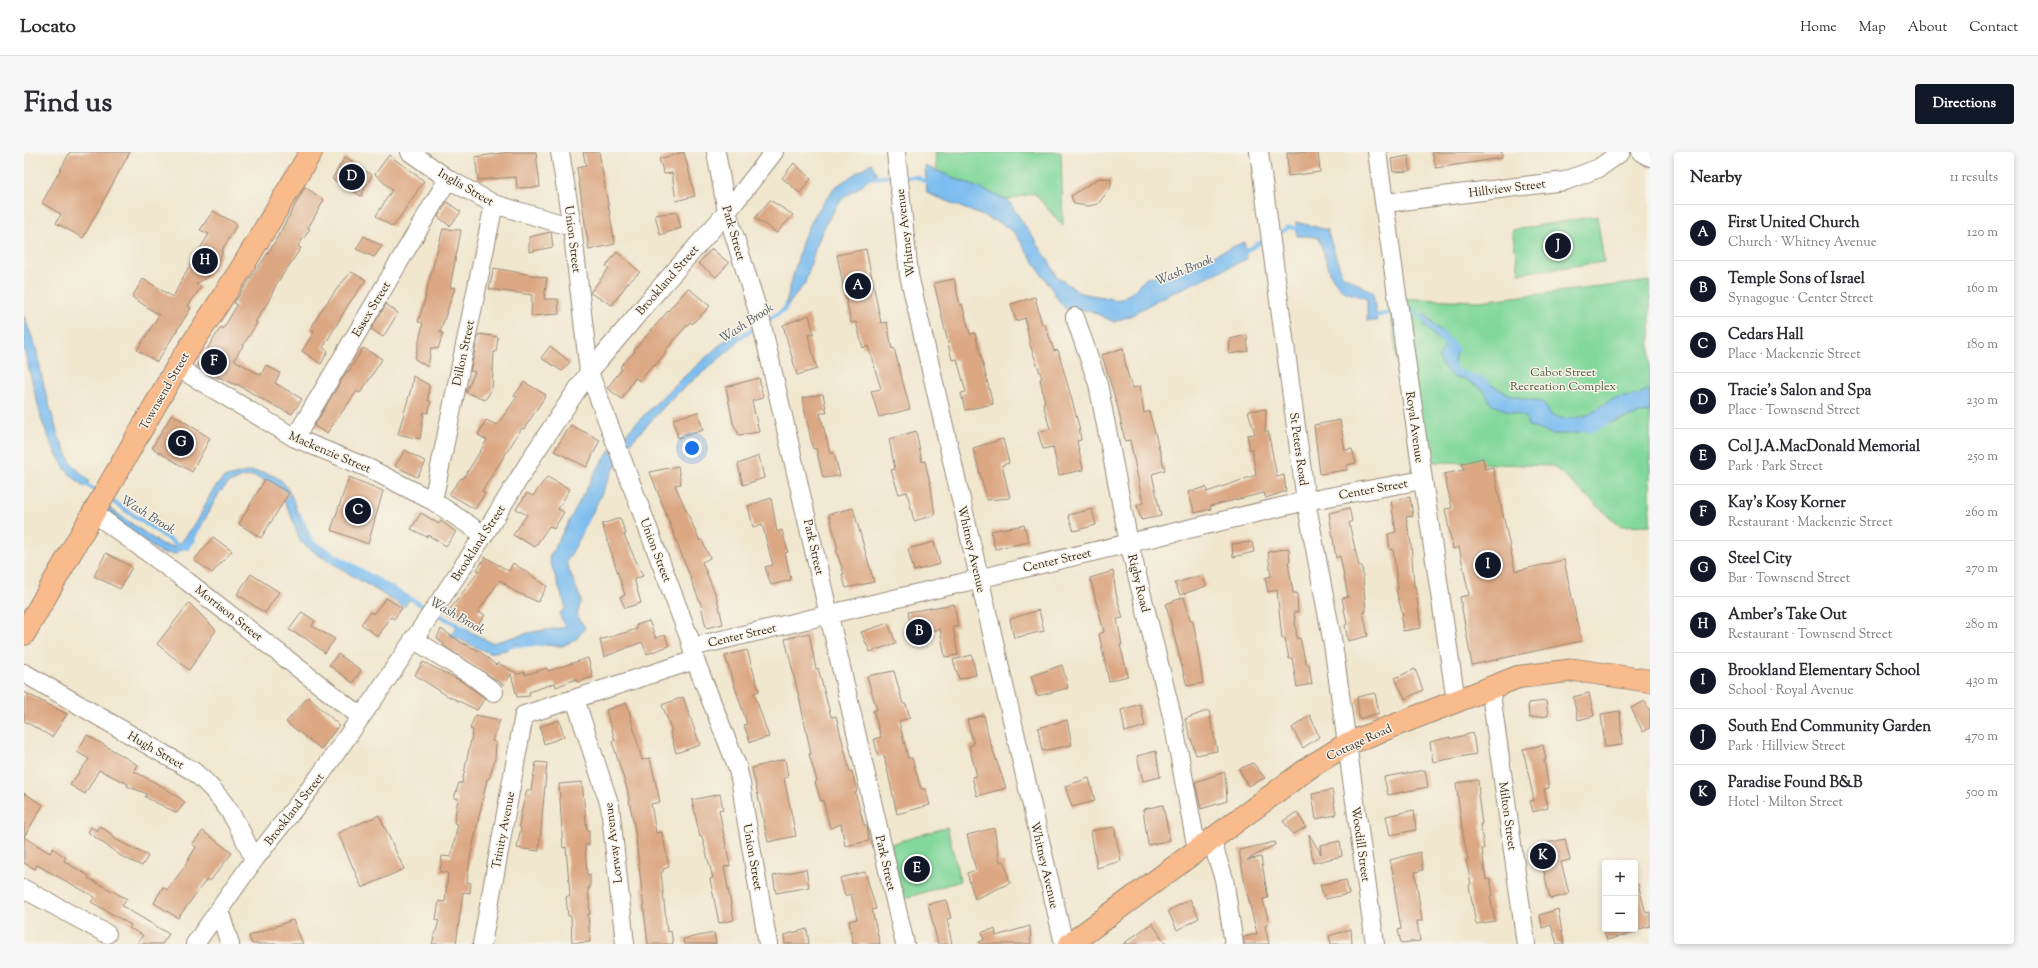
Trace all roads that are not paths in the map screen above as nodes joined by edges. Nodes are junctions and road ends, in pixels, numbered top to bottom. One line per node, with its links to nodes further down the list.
1 (311, 152): 18 (main road, Townsend Street)
2 (410, 152): 12 (street, Inglis Street)
3 (560, 152): 16 (street, Union Street)
4 (716, 152): 15 (street, Park Street)
5 (774, 152): 15 (street, Brookland Street)
6 (896, 152): 27 (street, Whitney Avenue)
7 (1258, 152): 23 (street, St Peters Road)
8 (1377, 152): 13 (street, Royal Avenue)
9 (1621, 152): 13 (street, Hillview Street)
10 (1641, 152): 11 (street)
11 (1650, 157)
12 (448, 179): 14 (street, Inglis Street); 20 (street, Essex Street)
13 (1384, 203): 21 (street, Royal Avenue)
14 (494, 204): 16 (street, Inglis Street); 22 (street, Dillon Street)
15 (727, 212): 19 (street, Brookland Street); 28 (street, Park Street)
16 (572, 227): 19 (street, Union Street)
17 (1075, 317): 26 (street, Rigby Road)
18 (177, 367): 20 (street, Mackenzie Street); 24 (main road, Townsend Street)
19 (589, 372): 25 (street, Brookland Street); 31 (street, Union Street)
20 (295, 438): 22 (street, Mackenzie Street)
21 (1423, 480): 23 (street, Center Street); 37 (street, Royal Avenue)
22 (433, 501): 25 (street, Mackenzie Street)
23 (1306, 501): 26 (street, Center Street); 40 (street, St Peters Road)
24 (101, 502): 29 (main road, Townsend Street); 39 (street, Morrison Street)
25 (484, 535): 30 (street, Brookland Street)
26 (1129, 543): 27 (street, Center Street); 41 (street, Rigby Road)
27 (978, 579): 28 (street, Center Street); 52 (street, Whitney Avenue)
28 (829, 614): 31 (street, Center Street); 51 (street, Park Street)
29 (24, 634)
30 (413, 639): 35 (street); 39 (street, Brookland Street)
31 (694, 653): 36 (street, Center Street); 50 (street, Union Street)
32 (24, 673): 42 (street, Hugh Street)
33 (1650, 681): 34 (main road, Cottage Road)
34 (1490, 687): 37 (main road, Cottage Road); 56 (street, Milton Street)
35 (494, 692)
36 (575, 699): 38 (street, Center Street); 49 (street, Lorway Avenue)
37 (1456, 701): 40 (main road, Cottage Road)
38 (524, 715): 48 (street, Trinity Avenue)
39 (361, 717): 42 (street, Brookland Street)
40 (1347, 744): 41 (main road, Cottage Road); 55 (street, Woodill Street)
41 (1204, 845): 53 (main road, Cottage Road); 54 (street, Rigby Road)
42 (254, 860): 44 (street, Brookland Street)
43 (24, 889): 45 (street)
44 (217, 912): 46 (street, Brookland Street); 47 (street)
45 (107, 934)
46 (195, 944)
47 (230, 944)
48 (482, 944)
49 (624, 944)
50 (768, 944)
51 (905, 944)
52 (1064, 944)
53 (1070, 944)
54 (1234, 944)
55 (1375, 944)
56 (1526, 944)

